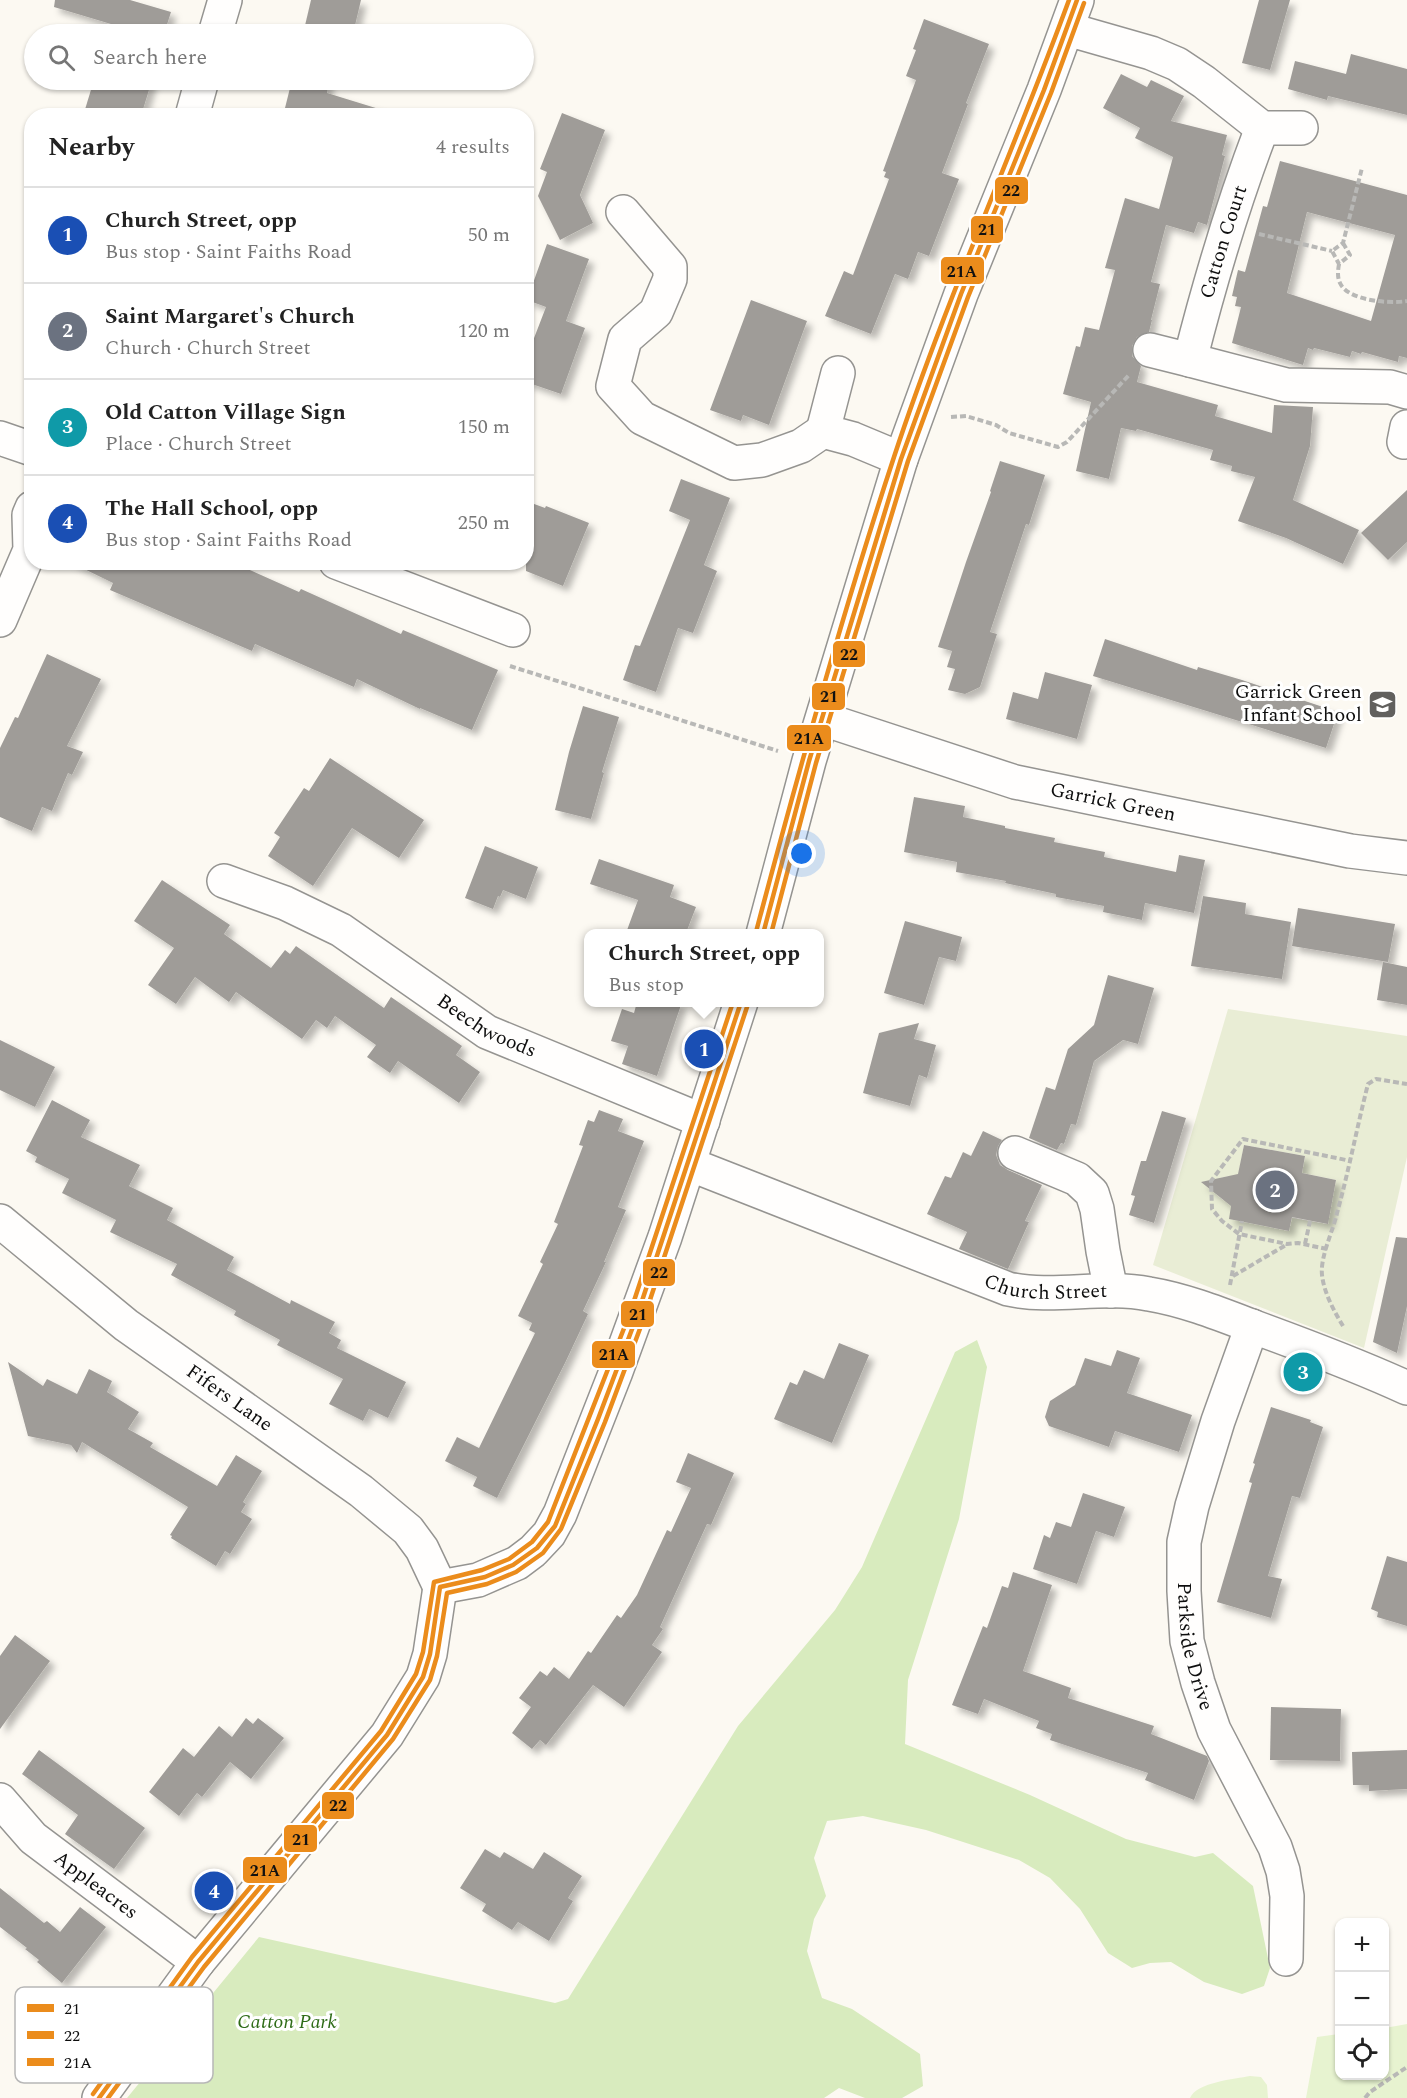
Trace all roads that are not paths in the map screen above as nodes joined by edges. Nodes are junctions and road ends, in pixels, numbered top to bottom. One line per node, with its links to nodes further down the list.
1 (225, 0): 3 (street)
2 (1072, 15): 6 (street); 16 (street)
3 (218, 24)
4 (199, 90): 5 (street)
5 (194, 108)
6 (1262, 128): 7 (street); 10 (street, Catton Court)
7 (1301, 128)
8 (623, 212): 13 (street)
9 (1150, 350): 10 (street)
10 (1190, 360): 12 (street)
11 (838, 373): 13 (street)
12 (1407, 392)
13 (823, 431): 16 (street)
14 (0, 438): 15 (street)
15 (24, 447)
16 (901, 459): 21 (street)
17 (24, 564): 19 (street)
18 (357, 570): 20 (street)
19 (0, 620)
20 (513, 630)
21 (823, 719): 22 (street, Garrick Green); 24 (street)
22 (1407, 858)
23 (224, 881): 26 (street, Beechwoods)
24 (764, 929)
25 (739, 1007): 26 (street)
26 (703, 1121): 28 (street)
27 (1015, 1153): 30 (street)
28 (689, 1164): 30 (street, Church Street); 33 (street)
29 (0, 1221): 33 (street, Fifers Lane)
30 (1111, 1291): 31 (street, Church Street)
31 (1252, 1326): 32 (street, Church Street); 35 (street, Parkside Drive)
32 (1407, 1388)
33 (440, 1587): 36 (street)
34 (0, 1800): 36 (street, Appleacres)
35 (1286, 1959)
36 (198, 1962): 37 (street)
37 (180, 1987)
38 (110, 2083): 39 (street)
39 (99, 2098)

